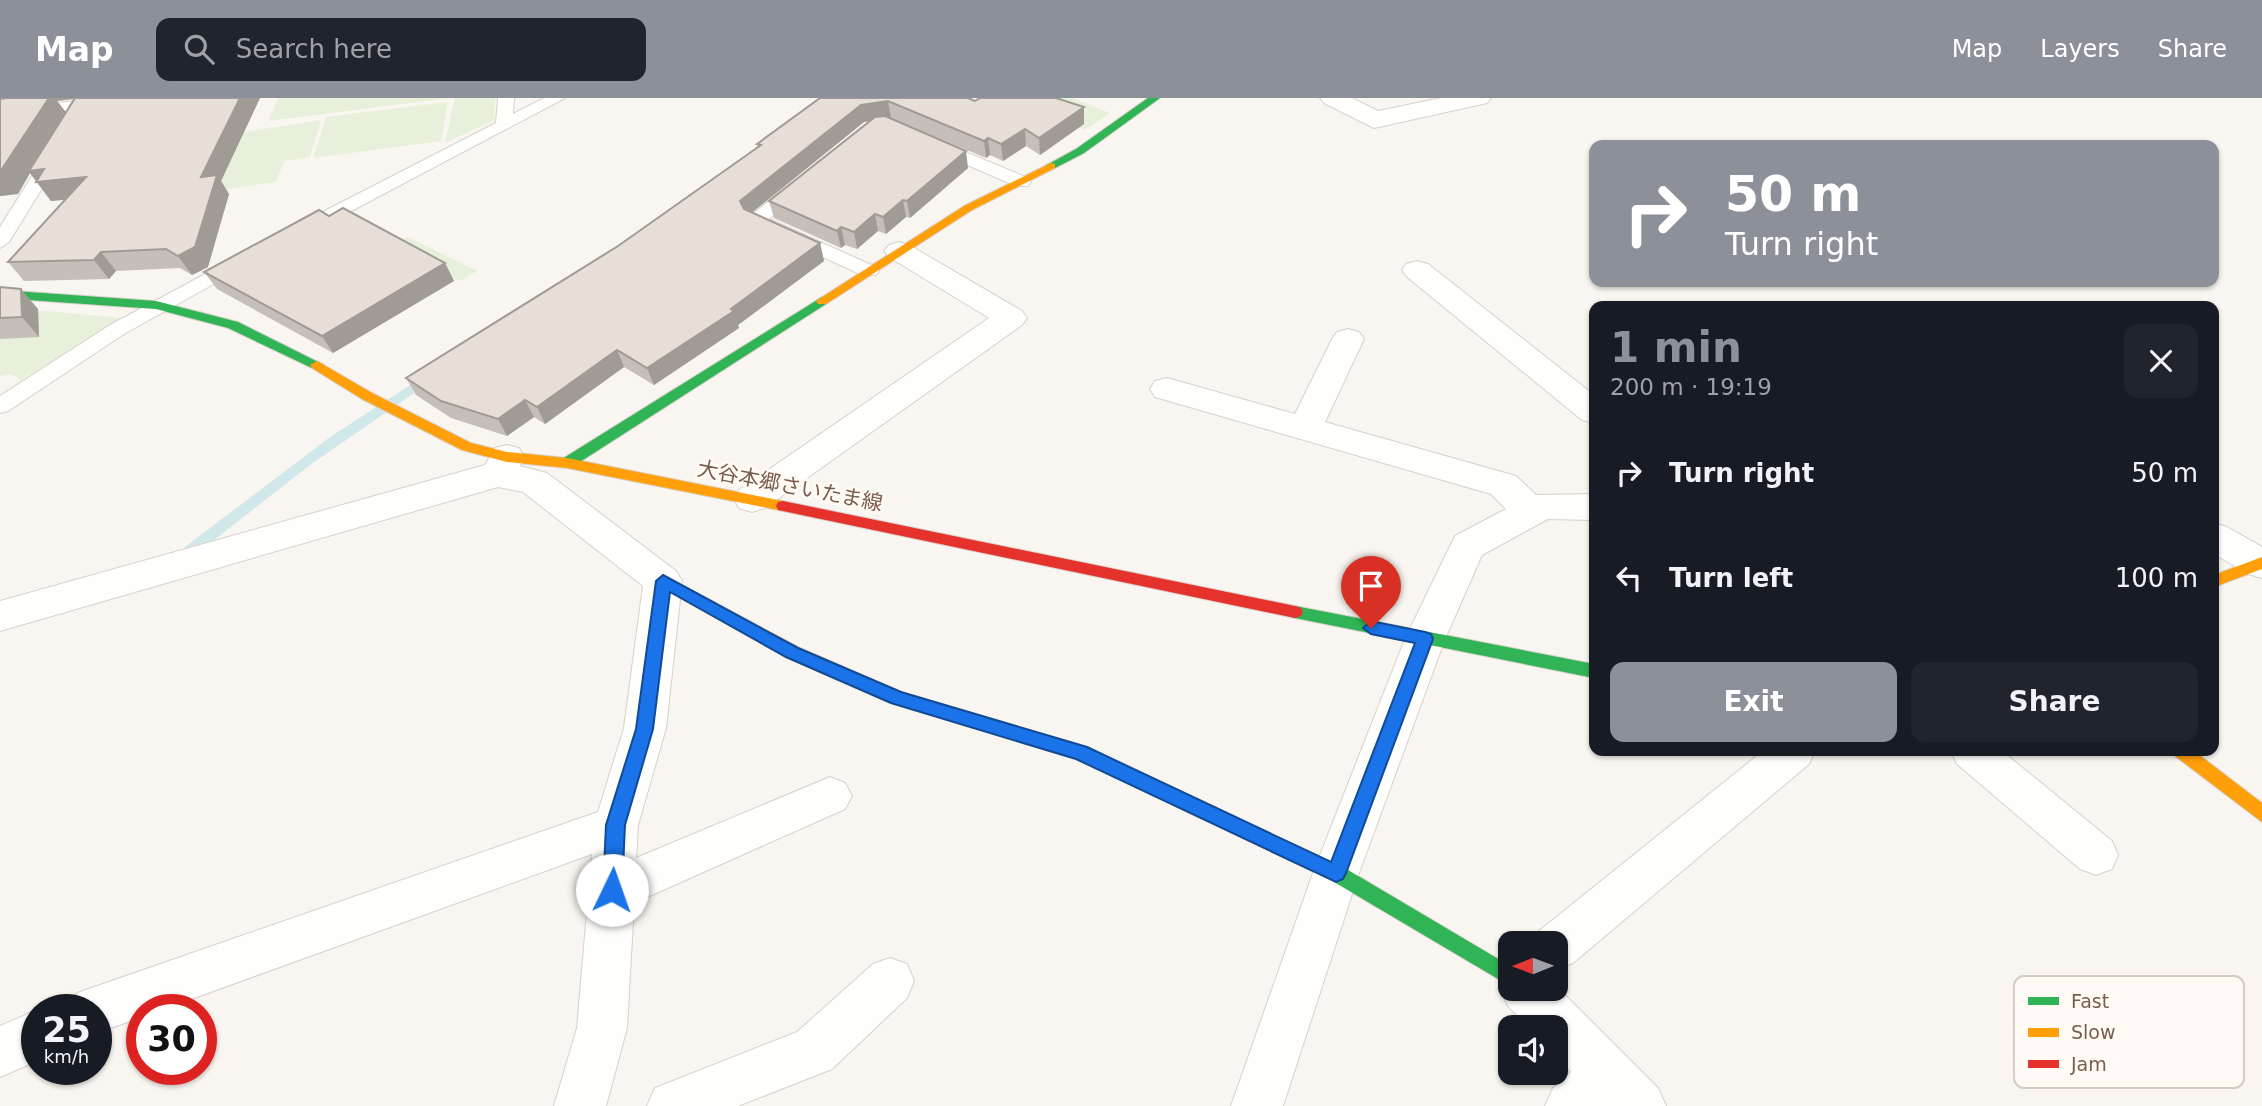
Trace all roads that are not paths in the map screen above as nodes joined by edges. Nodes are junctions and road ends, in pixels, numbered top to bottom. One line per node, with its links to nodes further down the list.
1 (153, 98): 7 (lane)
2 (506, 98): 9 (lane)
3 (557, 98): 9 (lane)
4 (1155, 98): 12 (main road)
5 (1333, 98): 6 (street)
6 (1478, 98)
7 (84, 105): 8 (lane); 14 (lane)
8 (0, 114)
9 (504, 126): 13 (lane)
10 (914, 135): 12 (lane)
11 (809, 178): 18 (lane)
12 (1022, 181): 15 (main road)
13 (300, 231)
14 (0, 242)
15 (899, 251): 18 (main road); 28 (street)
16 (252, 256): 20 (lane)
17 (1417, 270): 24 (street)
18 (869, 271): 26 (main road)
19 (0, 294): 20 (main road, 大谷本郷さいたま線)
20 (156, 305): 23 (lane); 27 (main road, 大谷本郷さいたま線)
21 (1348, 339): 25 (street)
22 (1167, 389): 25 (street)
23 (0, 406)
24 (1589, 408)
25 (1305, 429): 30 (street)
26 (567, 463): 27 (main road, 大谷本郷さいたま線); 28 (main road, 大谷本郷さいたま線)
27 (502, 465): 34 (street); 35 (street)
28 (752, 499): 36 (main road, 大谷本郷さいたま線)
29 (1589, 507): 30 (street)
30 (1531, 512): 36 (street)
31 (2219, 540): 32 (street)
32 (2261, 563): 33 (main road)
33 (2219, 579)
34 (663, 581): 43 (street); 45 (main road)
35 (0, 616)
36 (1425, 639): 37 (main road, 大谷本郷さいたま線); 45 (street)
37 (1589, 670)
38 (1788, 756): 47 (street)
39 (1978, 756): 44 (street)
40 (2187, 756): 42 (main road)
41 (830, 796): 46 (street)
42 (2262, 814)
43 (615, 825): 46 (street); 51 (street)
44 (2096, 855)
45 (1336, 873): 48 (main road); 57 (street)
46 (612, 890): 55 (street)
47 (1568, 937)
48 (1498, 970)
49 (890, 981): 56 (street)
50 (1537, 1001): 54 (street)
51 (112, 1004)
52 (21, 1042): 53 (street)
53 (0, 1052)
54 (1625, 1089): 58 (street)
55 (580, 1106)
56 (673, 1106)
57 (1257, 1106)
58 (1571, 1106)

